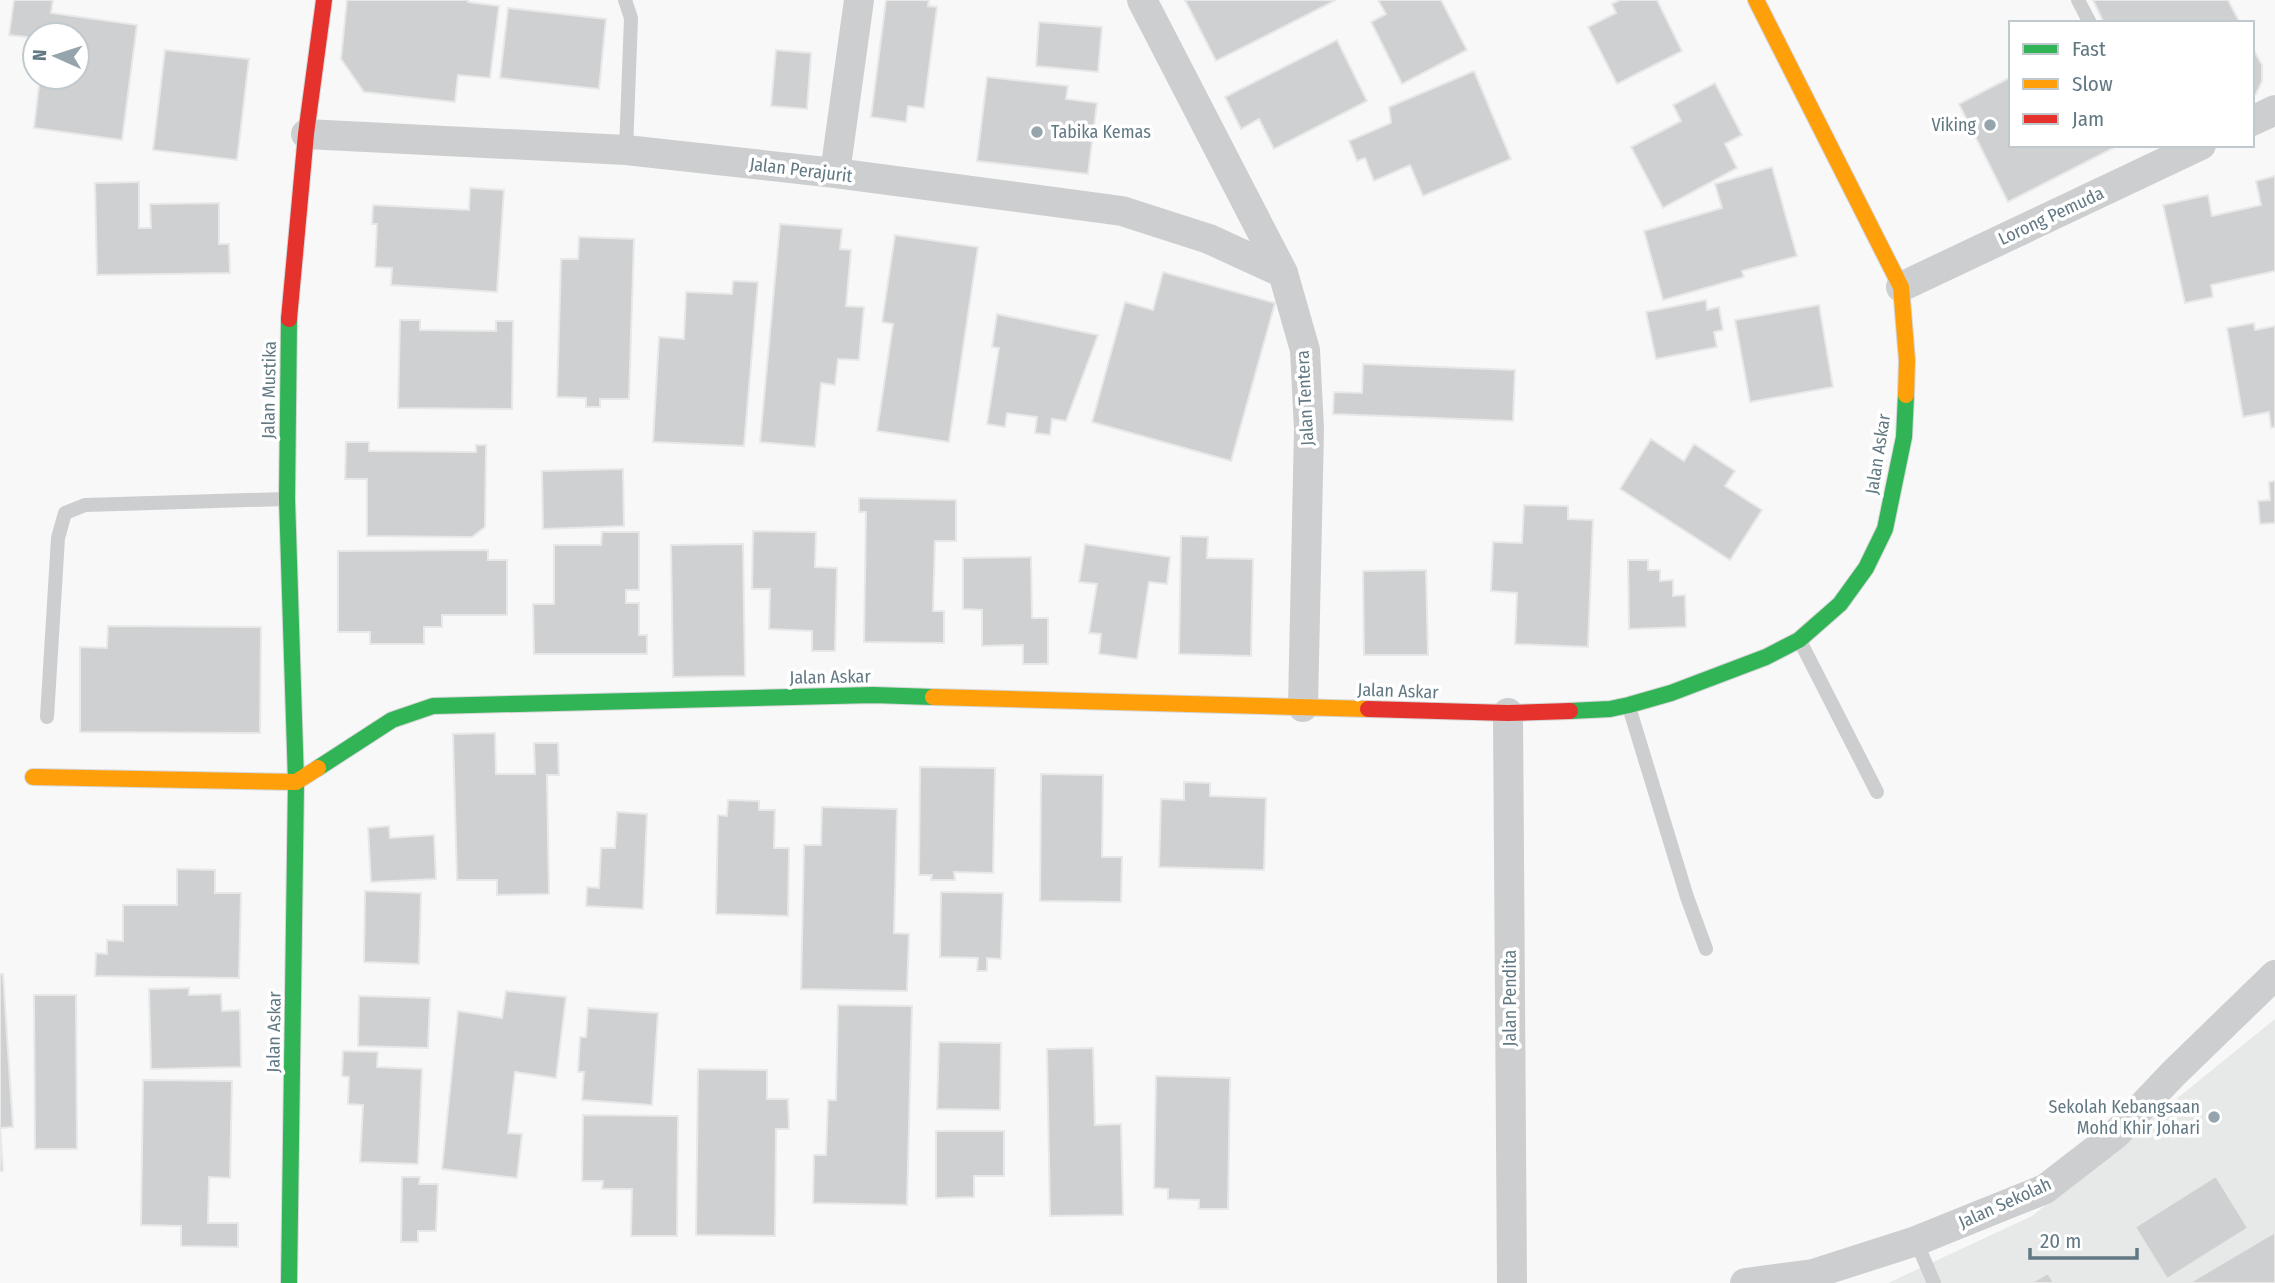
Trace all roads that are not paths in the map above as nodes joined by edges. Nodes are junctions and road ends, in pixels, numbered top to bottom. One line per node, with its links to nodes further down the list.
1 (324, 0): 10 (street, Jalan Mustika)
2 (625, 0): 12 (lane)
3 (859, 0): 14 (street)
4 (1142, 0): 15 (street, Jalan Tentera)
5 (1755, 0): 16 (street, Jalan Askar)
6 (2078, 0): 7 (lane)
7 (2089, 21)
8 (2275, 110): 9 (street)
9 (2254, 120)
10 (306, 134): 12 (street, Jalan Perajurit); 17 (street, Jalan Mustika)
11 (2192, 147): 13 (street, Lorong Pemuda)
12 (626, 150): 14 (street, Jalan Perajurit)
13 (2160, 154): 16 (street, Lorong Pemuda)
14 (835, 173): 15 (street, Jalan Perajurit)
15 (1283, 273): 20 (street, Jalan Tentera)
16 (1901, 287): 18 (street, Jalan Askar)
17 (287, 499): 22 (lane); 24 (street, Jalan Mustika)
18 (1799, 640): 19 (street, Jalan Askar); 25 (lane)
19 (1629, 705): 21 (street, Jalan Askar); 26 (lane)
20 (1304, 707): 21 (street, Jalan Askar); 24 (street, Jalan Askar)
21 (1508, 713): 30 (street, Jalan Pendita)
22 (47, 717)
23 (33, 778): 24 (street)
24 (296, 782): 29 (street, Jalan Askar)
25 (1877, 792)
26 (1706, 949)
27 (2275, 975): 28 (street, Jalan Sekolah)
28 (1916, 1241): 31 (street, Jalan Sekolah); 32 (lane)
29 (289, 1283)
30 (1512, 1283)
31 (1745, 1283)
32 (1934, 1283)

